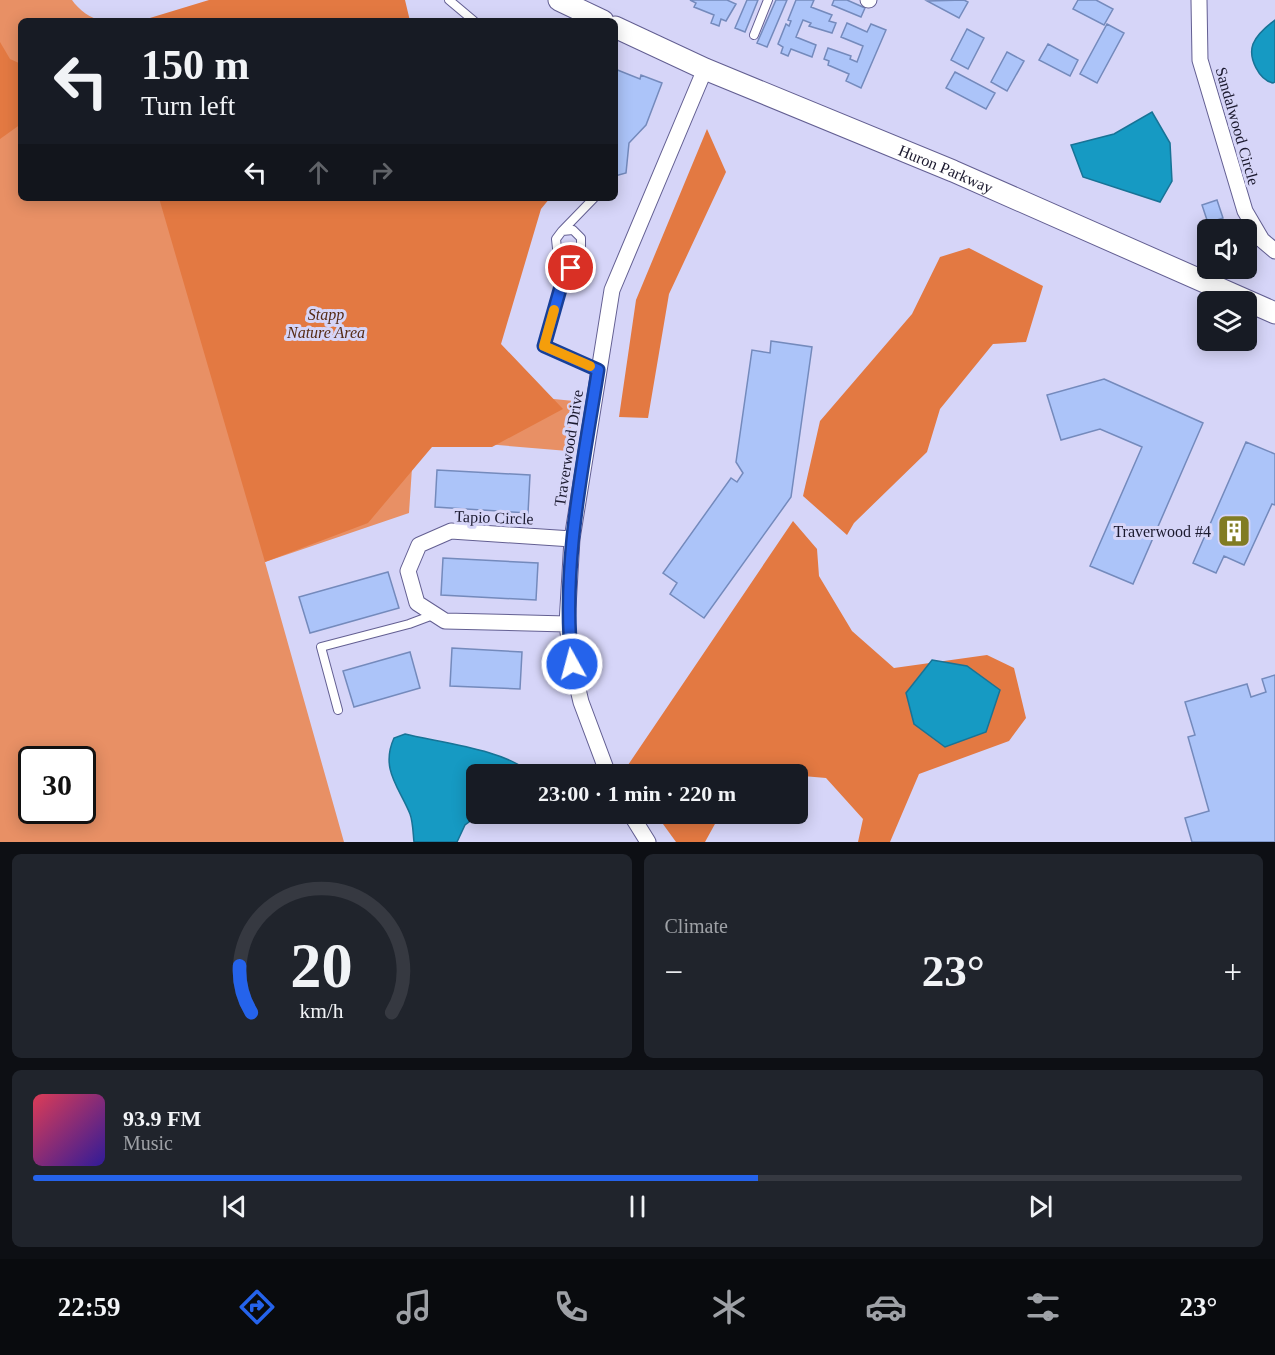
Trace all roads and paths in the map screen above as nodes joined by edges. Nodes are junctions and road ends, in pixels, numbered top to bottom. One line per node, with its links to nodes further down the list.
1 (449, 0): 5 (lane)
2 (559, 0): 6 (street)
3 (768, 0): 8 (lane)
4 (1199, 0): 12 (street, Sandalwood Circle)
5 (470, 18)
6 (597, 18)
7 (618, 28): 9 (street, Huron Parkway)
8 (754, 35)
9 (705, 69): 14 (street, Huron Parkway); 15 (street, Traverwood Drive)
10 (591, 201): 11 (lane)
11 (562, 231): 13 (lane); 13 (lane)
12 (1275, 251)
13 (561, 286): 15 (lane)
14 (1275, 313)
15 (598, 370): 16 (street, Traverwood Drive)
16 (572, 539): 17 (street, Tapio Circle); 18 (street, Traverwood Drive)
17 (435, 614): 18 (street, Tapio Circle); 19 (lane)
18 (567, 624): 20 (street, Traverwood Drive)
19 (338, 710)
20 (604, 764)
21 (637, 824): 22 (street)
22 (648, 842)

